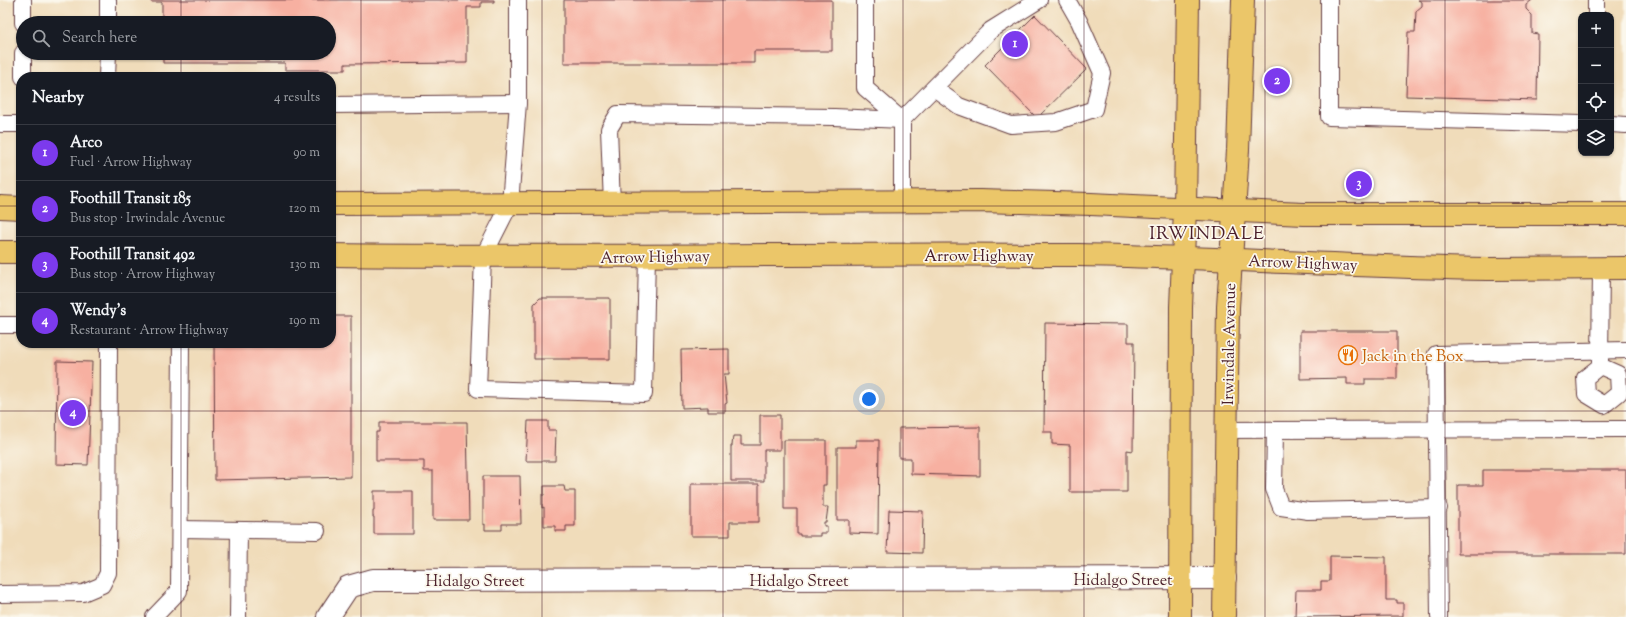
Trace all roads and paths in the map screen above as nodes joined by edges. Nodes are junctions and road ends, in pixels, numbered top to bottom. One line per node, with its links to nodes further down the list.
1 (23, 0): 12 (lane)
2 (108, 0): 13 (lane)
3 (518, 0): 19 (lane)
4 (864, 0): 21 (lane)
5 (1039, 0): 18 (lane)
6 (1067, 0): 18 (lane)
7 (1188, 0): 33 (main road)
8 (1243, 0): 34 (main road, Irwindale Avenue)
9 (1329, 0): 24 (lane)
10 (1596, 0): 11 (lane)
11 (1596, 12)
12 (23, 16)
13 (108, 16)
14 (23, 60): 16 (lane)
15 (108, 60): 17 (lane)
16 (23, 72)
17 (107, 72)
18 (934, 88): 21 (lane)
19 (518, 103): 20 (lane); 29 (lane)
20 (336, 105)
21 (902, 120): 27 (lane); 30 (lane)
22 (0, 124): 23 (lane)
23 (16, 124)
24 (1578, 124)
25 (1614, 124): 26 (lane)
26 (1626, 125)
27 (902, 202): 30 (main road); 33 (main road)
28 (336, 204): 29 (main road)
29 (510, 204): 30 (main road); 40 (lane)
30 (612, 204)
31 (0, 207): 32 (main road)
32 (16, 208)
33 (1185, 209): 34 (main road); 41 (main road)
34 (1233, 211): 35 (main road); 42 (main road, Irwindale Avenue)
35 (1626, 214)
36 (0, 252): 37 (main road)
37 (16, 252)
38 (336, 255): 40 (main road, Arrow Highway)
39 (647, 255): 40 (main road, Arrow Highway); 40 (lane); 41 (main road, Arrow Highway)
40 (483, 257)
41 (1183, 258): 42 (main road, Arrow Highway); 61 (main road)
42 (1230, 258): 43 (main road, Arrow Highway); 55 (main road, Irwindale Avenue)
43 (1601, 268): 44 (main road, Arrow Highway); 50 (lane)
44 (1626, 268)
45 (0, 325): 46 (lane)
46 (16, 325)
47 (109, 348): 63 (lane)
48 (181, 348): 58 (lane)
49 (1626, 350): 50 (lane)
50 (1600, 358): 51 (lane); 51 (lane); 53 (lane)
51 (1604, 405): 54 (lane)
52 (1626, 428): 54 (lane)
53 (1438, 429): 54 (lane); 56 (lane); 57 (lane)
54 (1604, 429)
55 (1226, 430): 56 (lane); 62 (main road, Irwindale Avenue)
56 (1275, 430): 57 (lane)
57 (1439, 508): 69 (lane)
58 (180, 529): 59 (lane); 64 (lane)
59 (239, 530): 60 (lane); 65 (lane)
60 (317, 531)
61 (1180, 578): 62 (street, Hidalgo Street); 66 (street, Hidalgo Street); 67 (main road)
62 (1225, 578): 68 (main road, Irwindale Avenue)
63 (0, 594)
64 (154, 617)
65 (238, 617)
66 (328, 617)
67 (1180, 617)
68 (1224, 617)
69 (1439, 617)

